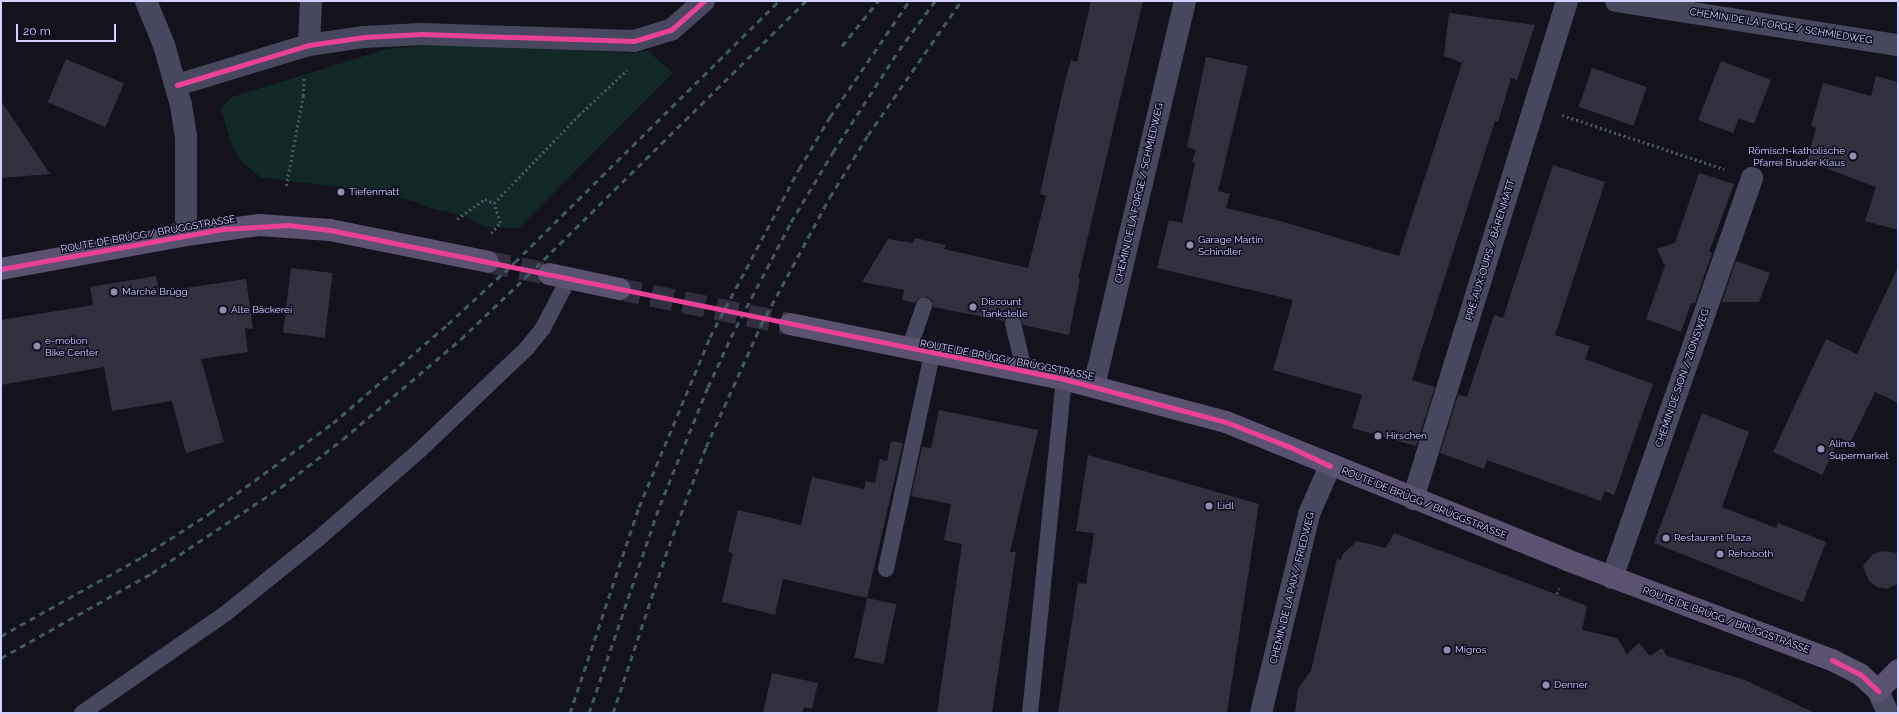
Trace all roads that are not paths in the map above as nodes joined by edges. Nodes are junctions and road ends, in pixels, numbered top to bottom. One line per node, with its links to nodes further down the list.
1 (146, 1): 9 (street)
2 (311, 1): 7 (street)
3 (704, 1): 7 (street)
4 (1185, 1): 23 (street, CHEMIN DE LA FORGE / SCHMIEDWEG)
5 (1567, 1): 25 (street, PRÉ-AUX-OURS / BÄRENMATT)
6 (1616, 1): 8 (street, CHEMIN DE LA FORGE / SCHMIEDWEG)
7 (309, 45): 9 (street)
8 (1898, 45)
9 (177, 85): 11 (street)
10 (1752, 178): 27 (street, CHEMIN DE SION / ZIONSWEG)
11 (186, 235): 12 (main road, ROUTE DE BRÜGG / BRÜGGSTRASSE); 13 (main road, ROUTE DE BRÜGG / BRÜGGSTRASSE)
12 (488, 262)
13 (1, 269)
14 (559, 276): 15 (main road); 30 (lane)
15 (619, 289)
16 (924, 306): 19 (lane)
17 (1013, 323): 21 (lane)
18 (790, 324): 19 (main road, ROUTE DE BRÜGG / BRÜGGSTRASSE)
19 (909, 349): 20 (main road, ROUTE DE BRÜGG / BRÜGGSTRASSE)
20 (932, 354): 21 (main road, ROUTE DE BRÜGG / BRÜGGSTRASSE); 26 (lane)
21 (1024, 370): 22 (main road, ROUTE DE BRÜGG / BRÜGGSTRASSE)
22 (1064, 379): 23 (main road, ROUTE DE BRÜGG / BRÜGGSTRASSE); 31 (lane)
23 (1094, 386): 24 (main road, ROUTE DE BRÜGG / BRÜGGSTRASSE)
24 (1330, 466): 25 (main road, ROUTE DE BRÜGG / BRÜGGSTRASSE); 32 (street, CHEMIN DE LA PAIX / FRIEDWEG)
25 (1413, 499): 27 (main road, ROUTE DE BRÜGG / BRÜGGSTRASSE)
26 (886, 569)
27 (1612, 578): 29 (main road, ROUTE DE BRÜGG / BRÜGGSTRASSE)
28 (1898, 670): 29 (main road)
29 (1878, 691): 33 (main road)
30 (82, 713)
31 (1030, 713)
32 (1261, 713)
33 (1888, 713)

